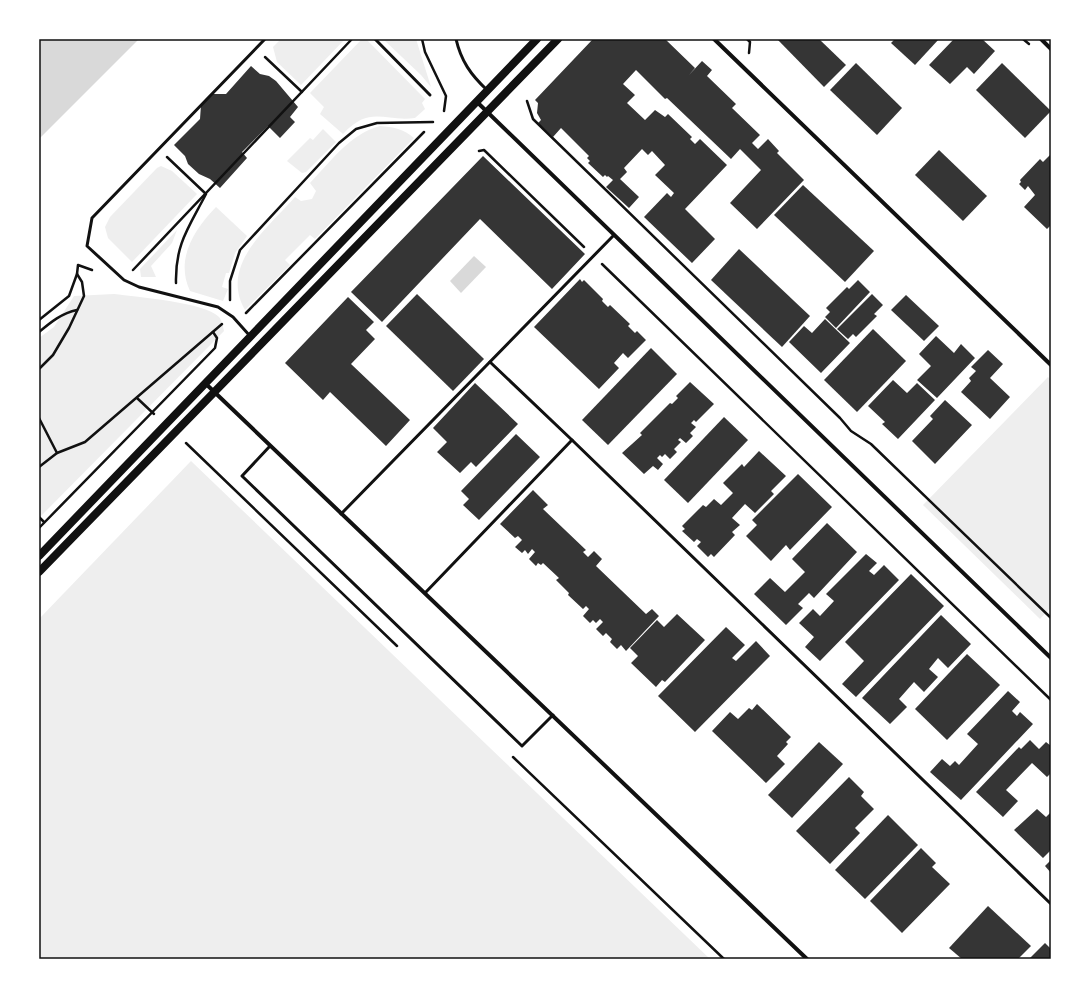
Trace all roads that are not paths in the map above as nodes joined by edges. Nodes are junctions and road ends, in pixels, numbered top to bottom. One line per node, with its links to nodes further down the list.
1 (265, 39): 14 (lane)
2 (375, 39): 10 (lane)
3 (456, 39): 9 (lane)
4 (537, 39): 9 (main road)
5 (558, 39): 12 (main road)
6 (714, 39): 16 (street)
7 (1040, 39): 8 (street)
8 (1051, 49)
9 (487, 90): 11 (main road)
10 (430, 95)
11 (476, 102): 12 (street); 14 (main road)
12 (488, 113): 13 (street); 18 (main road)
13 (614, 235): 15 (lane); 25 (street)
14 (251, 338): 17 (main road)
15 (490, 362): 19 (lane); 21 (lane)
16 (1051, 364)
17 (206, 384): 18 (street); 22 (main road)
18 (214, 393): 20 (street); 23 (main road)
19 (572, 440): 24 (lane); 27 (lane)
20 (270, 446): 21 (street); 26 (lane)
21 (342, 514): 24 (street)
22 (39, 556)
23 (39, 572)
24 (425, 593): 26 (street)
25 (1051, 658)
26 (553, 715): 28 (street)
27 (1051, 904)
28 (807, 959)

